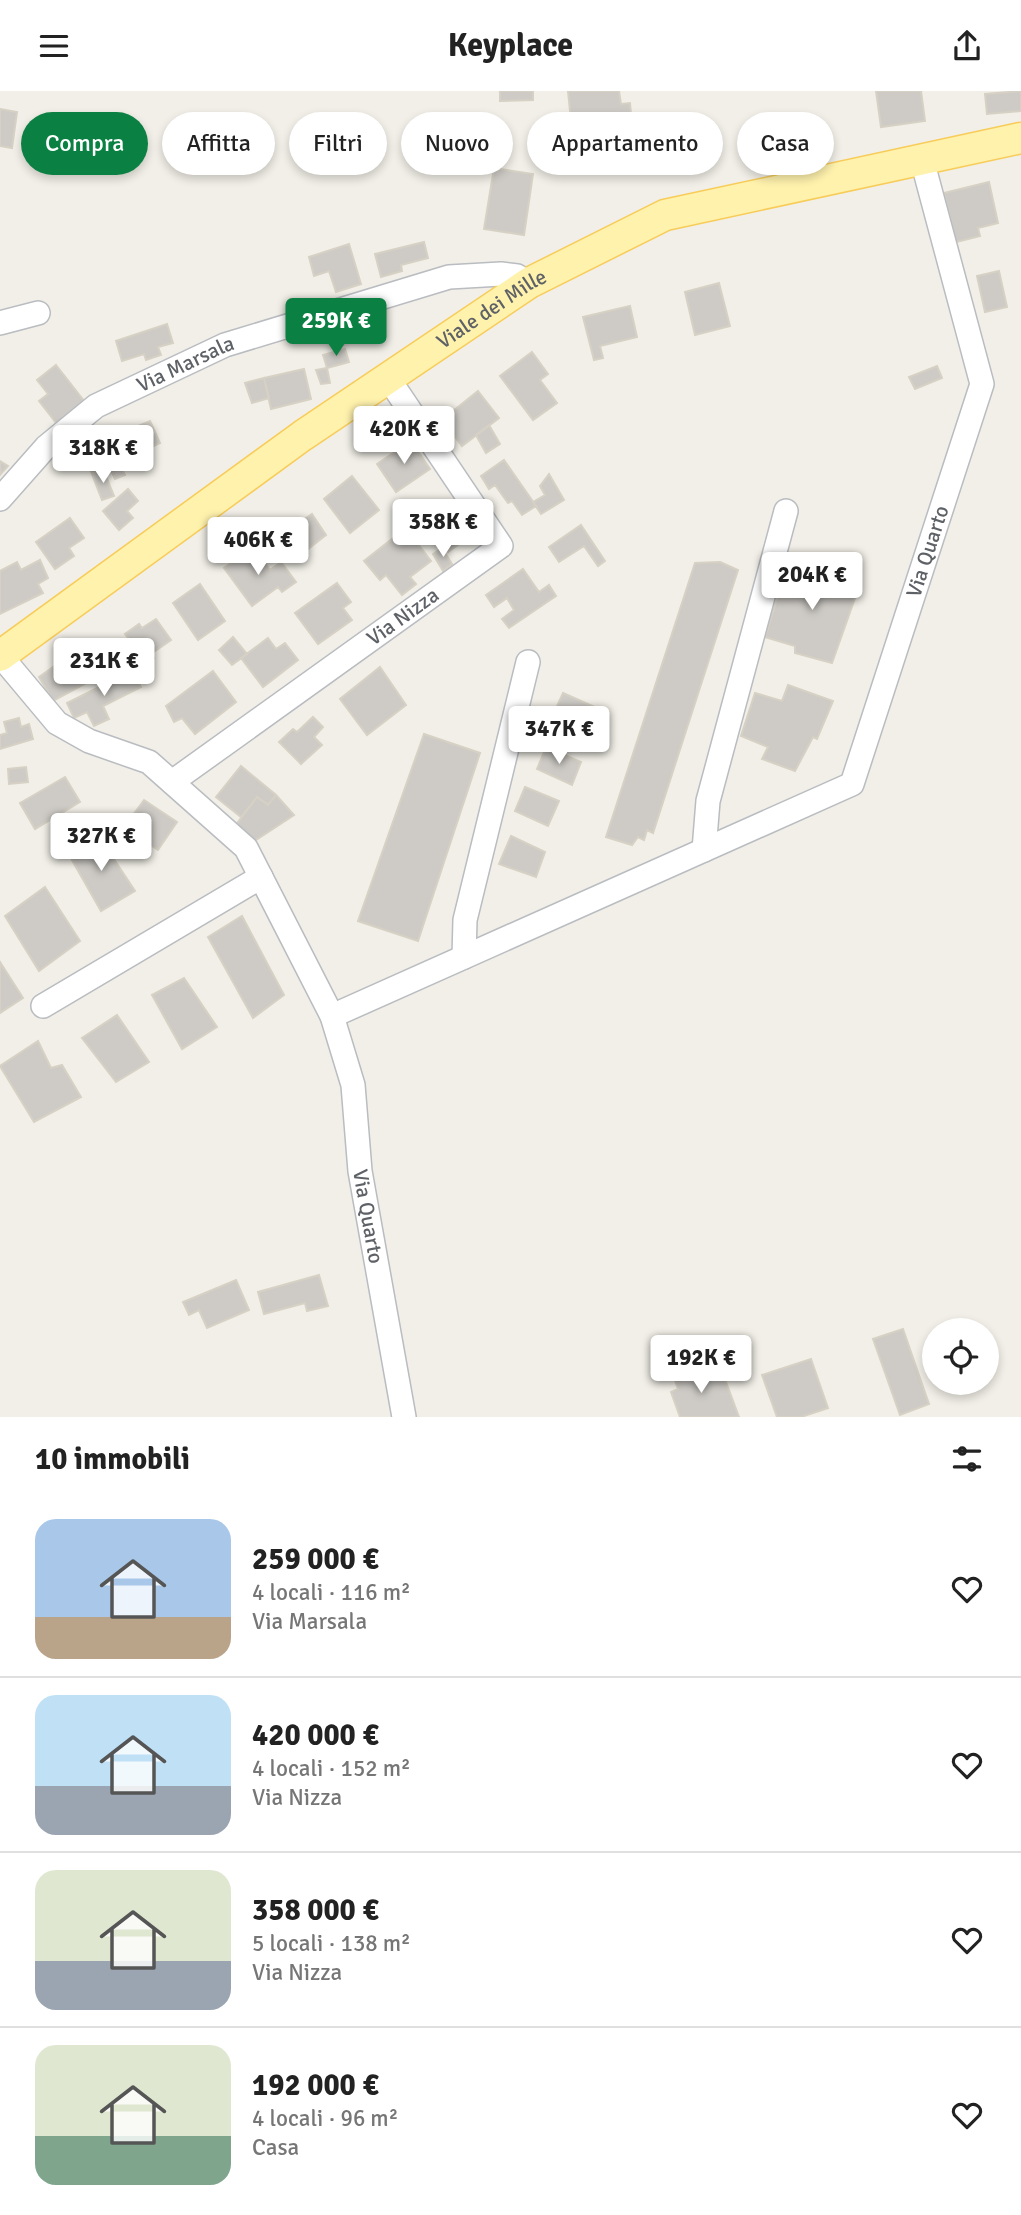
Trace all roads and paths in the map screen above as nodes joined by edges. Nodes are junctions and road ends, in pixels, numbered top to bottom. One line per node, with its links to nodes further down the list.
1 (1021, 138): 2 (main road, Viale dei Mille)
2 (922, 160): 3 (main road, Viale dei Mille); 12 (street, Via Quarto)
3 (529, 283): 6 (main road, Viale dei Mille); 7 (street, Via Marsala)
4 (38, 313): 5 (street)
5 (0, 323)
6 (388, 378): 9 (main road, Viale dei Mille); 11 (street, Via Nizza)
7 (0, 499)
8 (786, 511): 12 (street)
9 (0, 656): 11 (street, Via Quarto)
10 (528, 663): 14 (street)
11 (172, 782): 13 (street, Via Quarto)
12 (704, 850): 14 (street, Via Quarto)
13 (261, 877): 15 (street); 16 (street, Via Quarto)
14 (464, 957): 16 (street, Via Quarto)
15 (43, 1006)
16 (332, 1016): 17 (street, Via Quarto)
17 (404, 1417)

